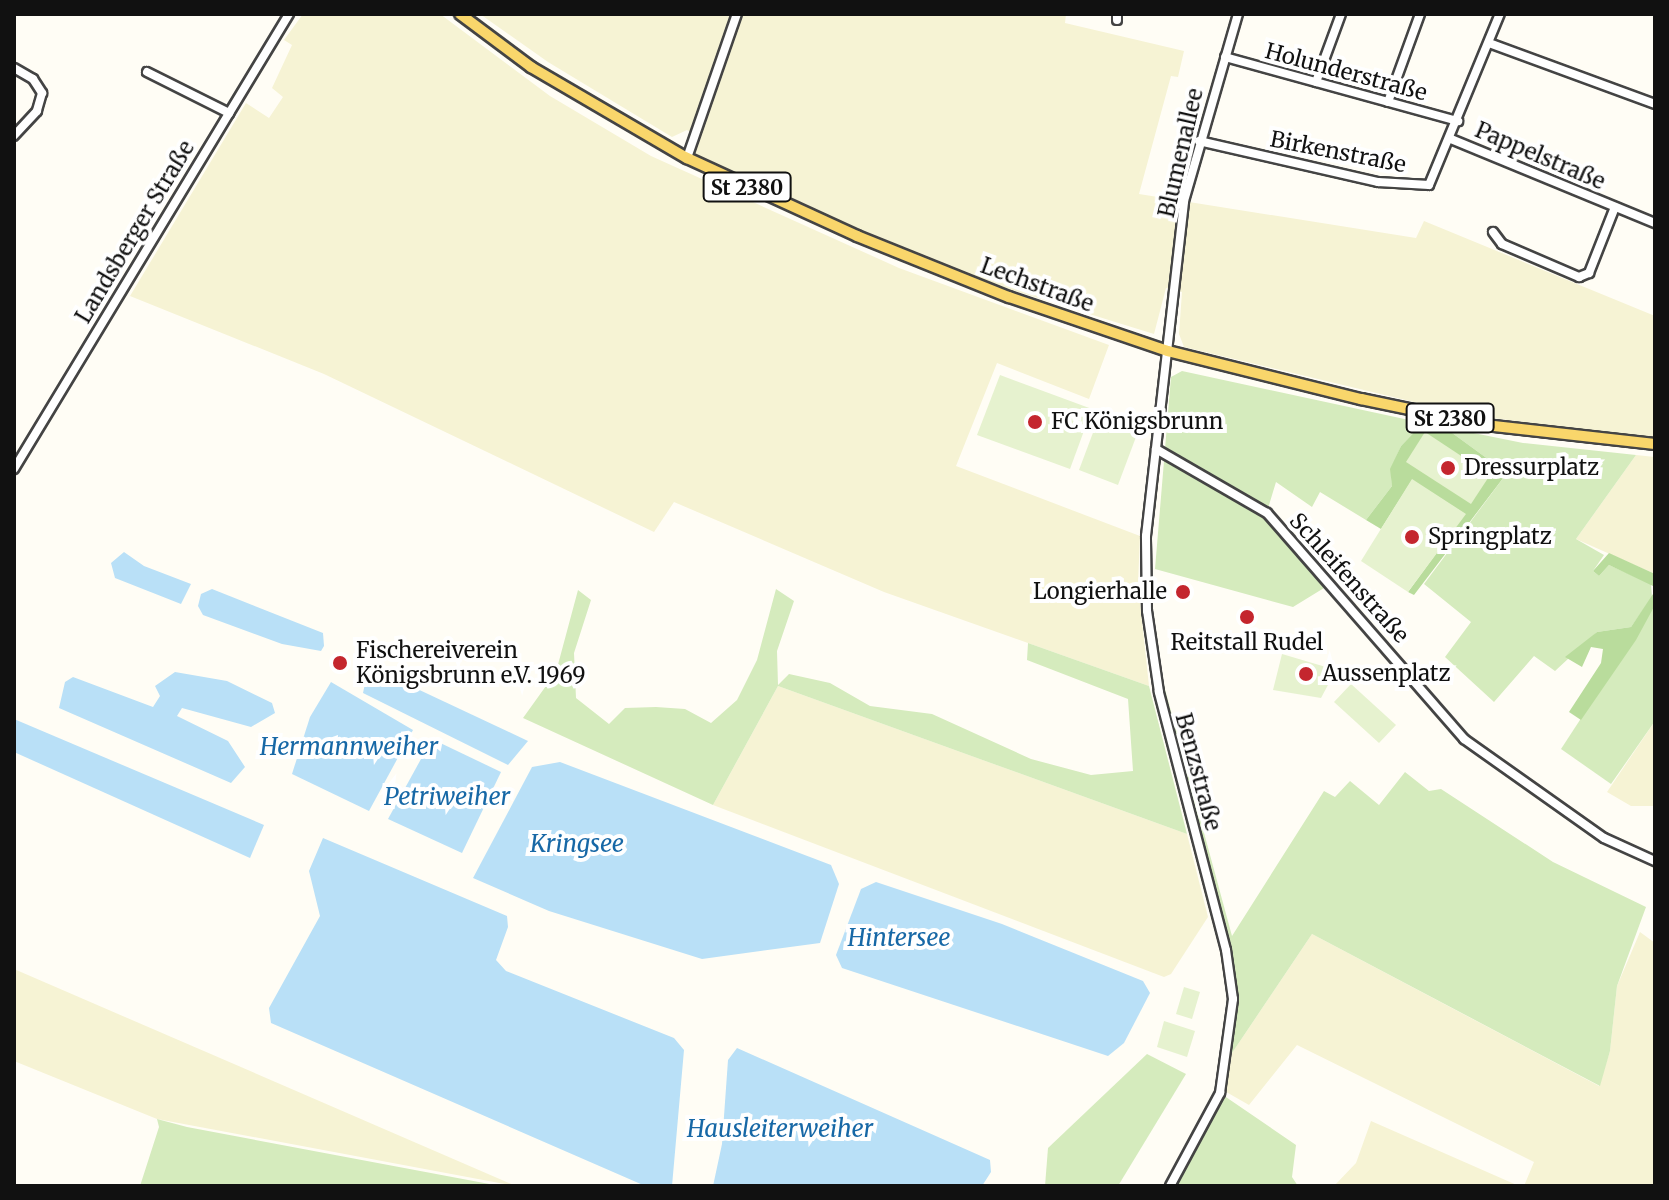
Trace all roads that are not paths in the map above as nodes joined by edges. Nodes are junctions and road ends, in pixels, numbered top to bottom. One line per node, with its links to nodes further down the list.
1 (289, 14): 15 (street, Landsberger Straße)
2 (460, 14): 20 (main road, Lechstraße / St 2380)
3 (737, 14): 20 (street)
4 (1238, 14): 9 (street, Blumenallee)
5 (1341, 14): 12 (street)
6 (1420, 14): 13 (street)
7 (1500, 14): 8 (street, Birkenstraße)
8 (1489, 43): 14 (street); 16 (street, Birkenstraße)
9 (1225, 57): 12 (street, Holunderstraße); 19 (street, Blumenallee)
10 (14, 68): 17 (street)
11 (147, 72): 15 (street)
12 (1316, 82): 13 (street, Holunderstraße)
13 (1388, 102): 16 (street, Holunderstraße)
14 (1655, 104)
15 (229, 113): 27 (street, Landsberger Straße)
16 (1458, 121): 18 (street, Birkenstraße)
17 (14, 136)
18 (1451, 139): 19 (street, Birkenstraße); 21 (street, Pappelstraße)
19 (1199, 141): 24 (street, Blumenallee)
20 (687, 158): 24 (main road, Lechstraße / St 2380)
21 (1615, 207): 22 (street, Pappelstraße); 23 (street, Pappelstraße)
22 (1655, 223)
23 (1493, 232)
24 (1168, 351): 25 (main road, Lechstraße / St 2380); 26 (street, Benzstraße)
25 (1655, 444)
26 (1156, 449): 28 (street, Schleifenstraße); 29 (street, Benzstraße)
27 (14, 469)
28 (1655, 861)
29 (1170, 1186)

